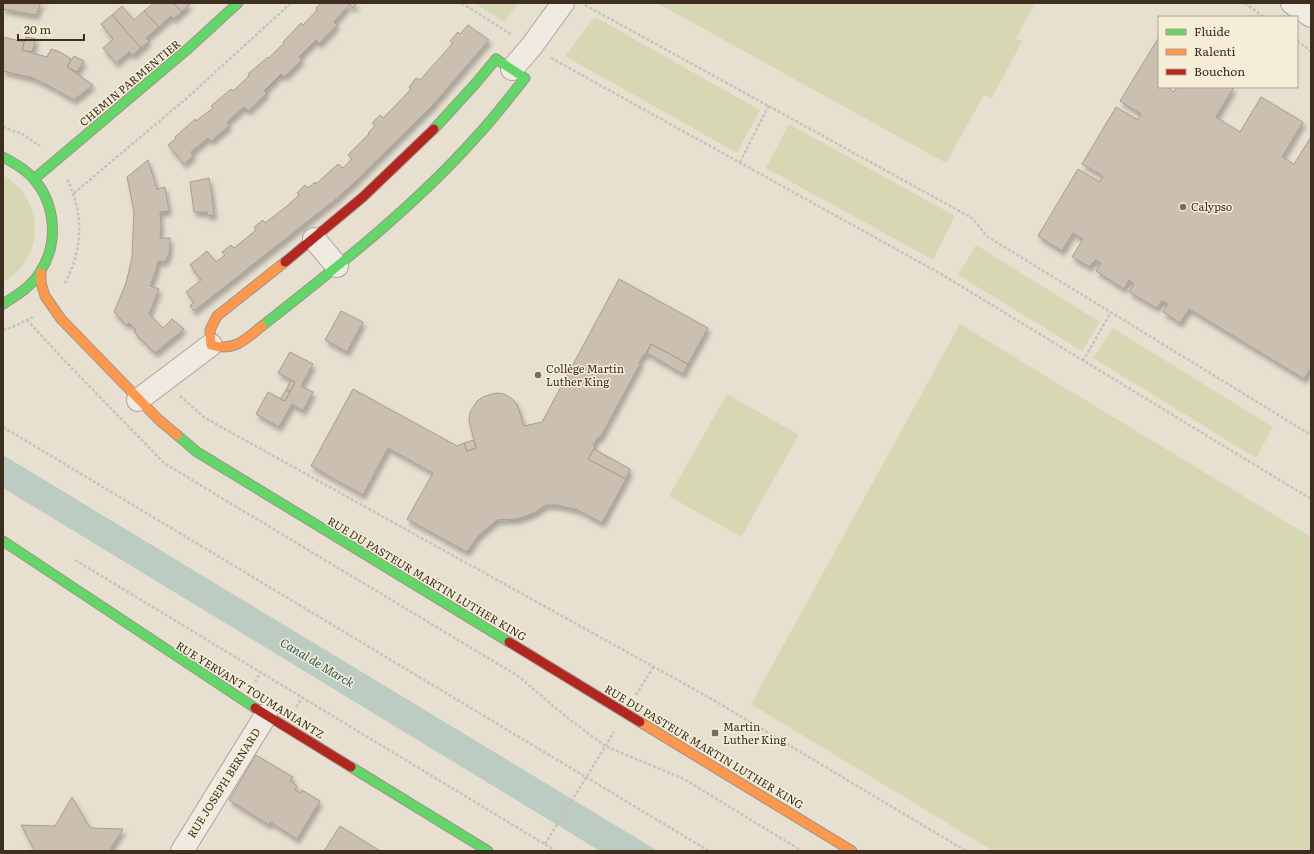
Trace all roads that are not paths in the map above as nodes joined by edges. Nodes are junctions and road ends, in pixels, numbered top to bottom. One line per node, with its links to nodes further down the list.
1 (238, 3): 7 (street, CHEMIN PARMENTIER)
2 (563, 3): 5 (street)
3 (1292, 3): 4 (street)
4 (1311, 16)
5 (512, 69): 8 (street); 9 (street)
6 (3, 157): 7 (street)
7 (34, 179): 10 (street)
8 (314, 239): 9 (street); 12 (street)
9 (337, 266): 12 (street)
10 (41, 273): 11 (street); 13 (street, RUE DU PASTEUR MARTIN LUTHER KING)
11 (3, 304)
12 (210, 345): 13 (street)
13 (138, 400): 20 (street, RUE DU PASTEUR MARTIN LUTHER KING)
14 (3, 541): 15 (street, RUE YERVANT TOUMANIANTZ)
15 (266, 716): 16 (street, RUE YERVANT TOUMANIANTZ); 17 (street, RUE JOSEPH BERNARD)
16 (450, 827): 18 (street); 19 (street, RUE YERVANT TOUMANIANTZ)
17 (182, 851)
18 (473, 851)
19 (488, 851)
20 (852, 851)

